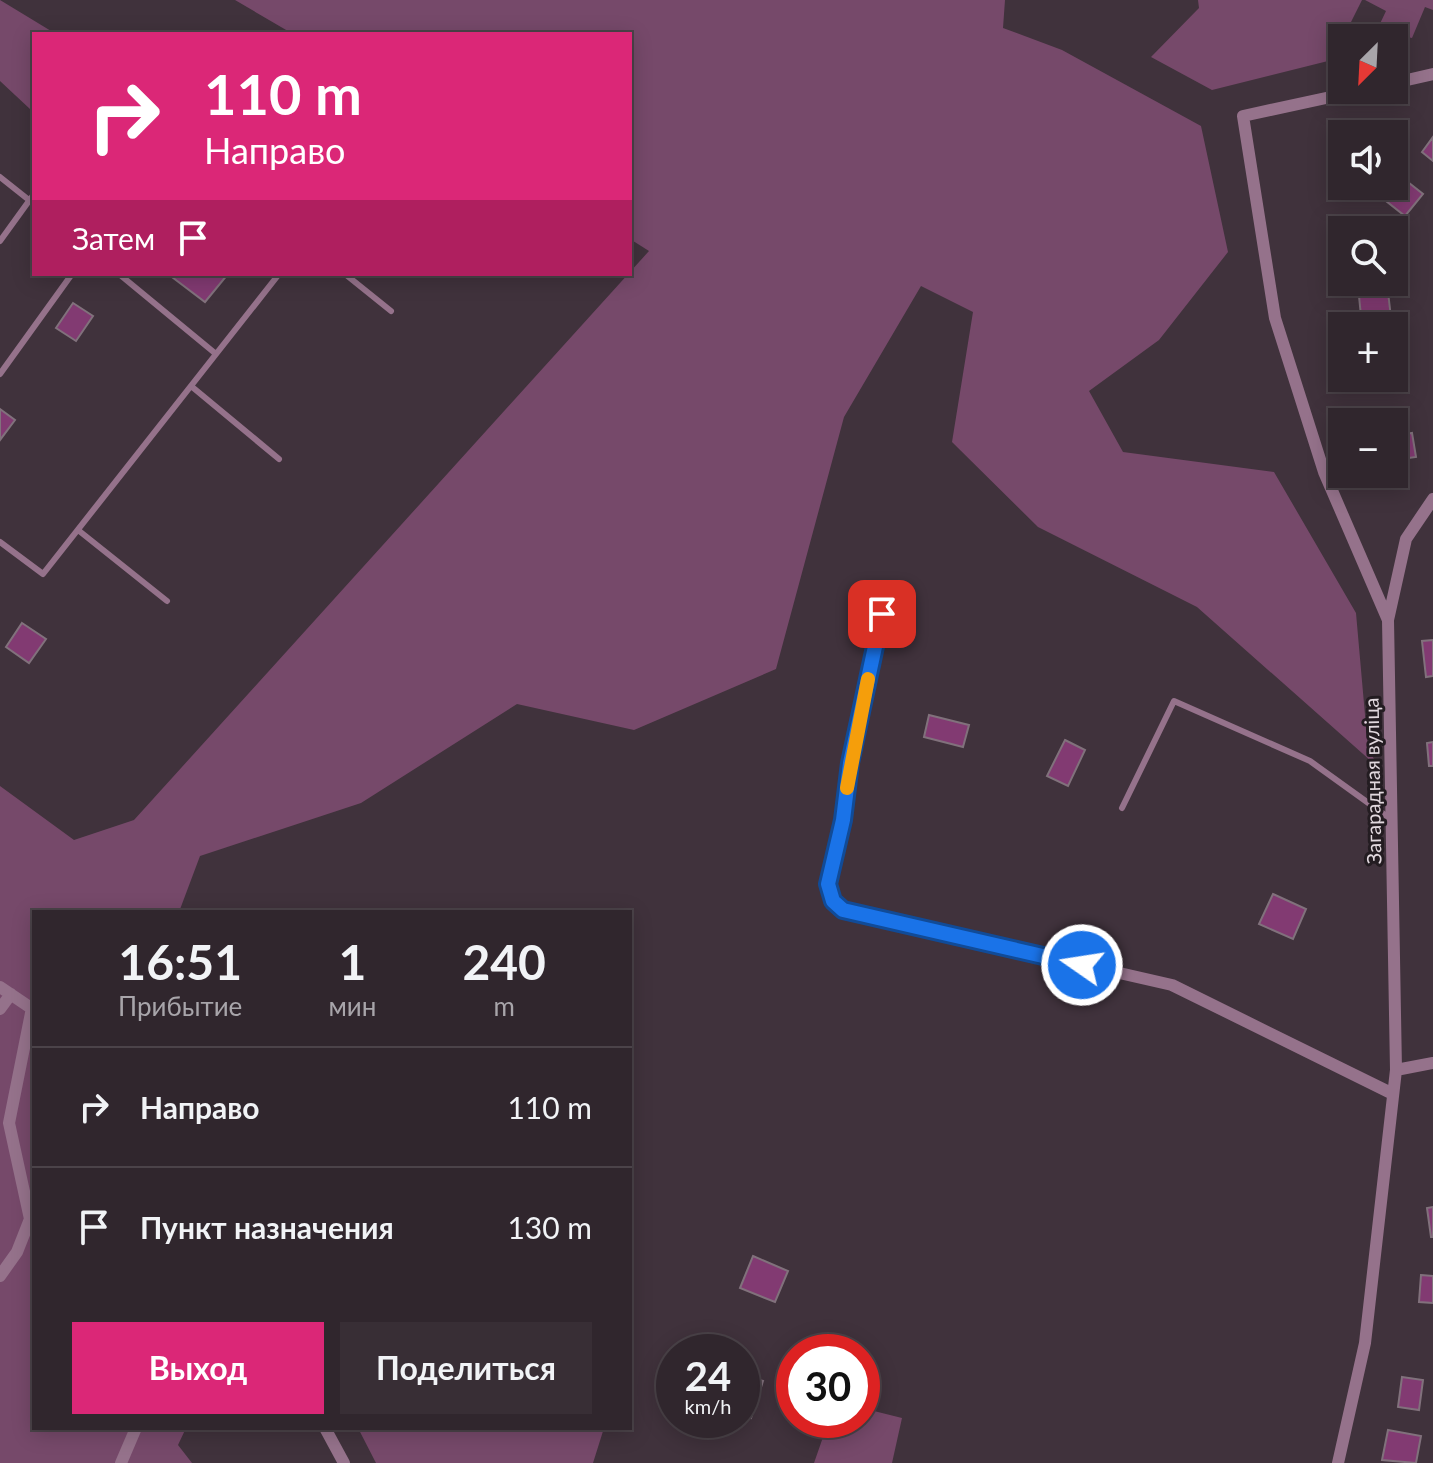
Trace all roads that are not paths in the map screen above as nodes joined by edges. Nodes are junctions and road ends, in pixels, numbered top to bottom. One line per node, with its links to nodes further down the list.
1 (1433, 74): 2 (street)
2 (1408, 80)
3 (1328, 98): 22 (street, Загарадная вуліца)
4 (0, 177): 5 (lane)
5 (32, 199)
6 (32, 201): 7 (lane)
7 (0, 241)
8 (71, 276): 14 (lane)
9 (121, 276): 13 (lane)
10 (277, 276): 13 (lane)
11 (347, 276): 12 (lane)
12 (391, 311)
13 (216, 354): 15 (lane)
14 (0, 374)
15 (191, 386): 16 (lane); 18 (lane)
16 (279, 459)
17 (1433, 499): 22 (street)
18 (78, 530): 19 (lane); 20 (lane)
19 (0, 542)
20 (167, 601)
21 (882, 614): 31 (street)
22 (1388, 620): 24 (street, Загарадная вуліца)
23 (1122, 808): 24 (lane)
24 (1393, 820): 30 (street, Загарадная вуліца)
25 (6, 990): 26 (street); 27 (street)
26 (32, 1008)
27 (0, 1009)
28 (32, 1014): 32 (street)
29 (1433, 1063): 30 (street)
30 (1396, 1070): 31 (street, Загарадная вуліца)
31 (1393, 1094): 37 (street, Загарадная вуліца)
32 (0, 1276)
33 (135, 1430): 35 (street)
34 (326, 1430): 36 (street)
35 (121, 1463)
36 (344, 1463)
37 (1338, 1463)

